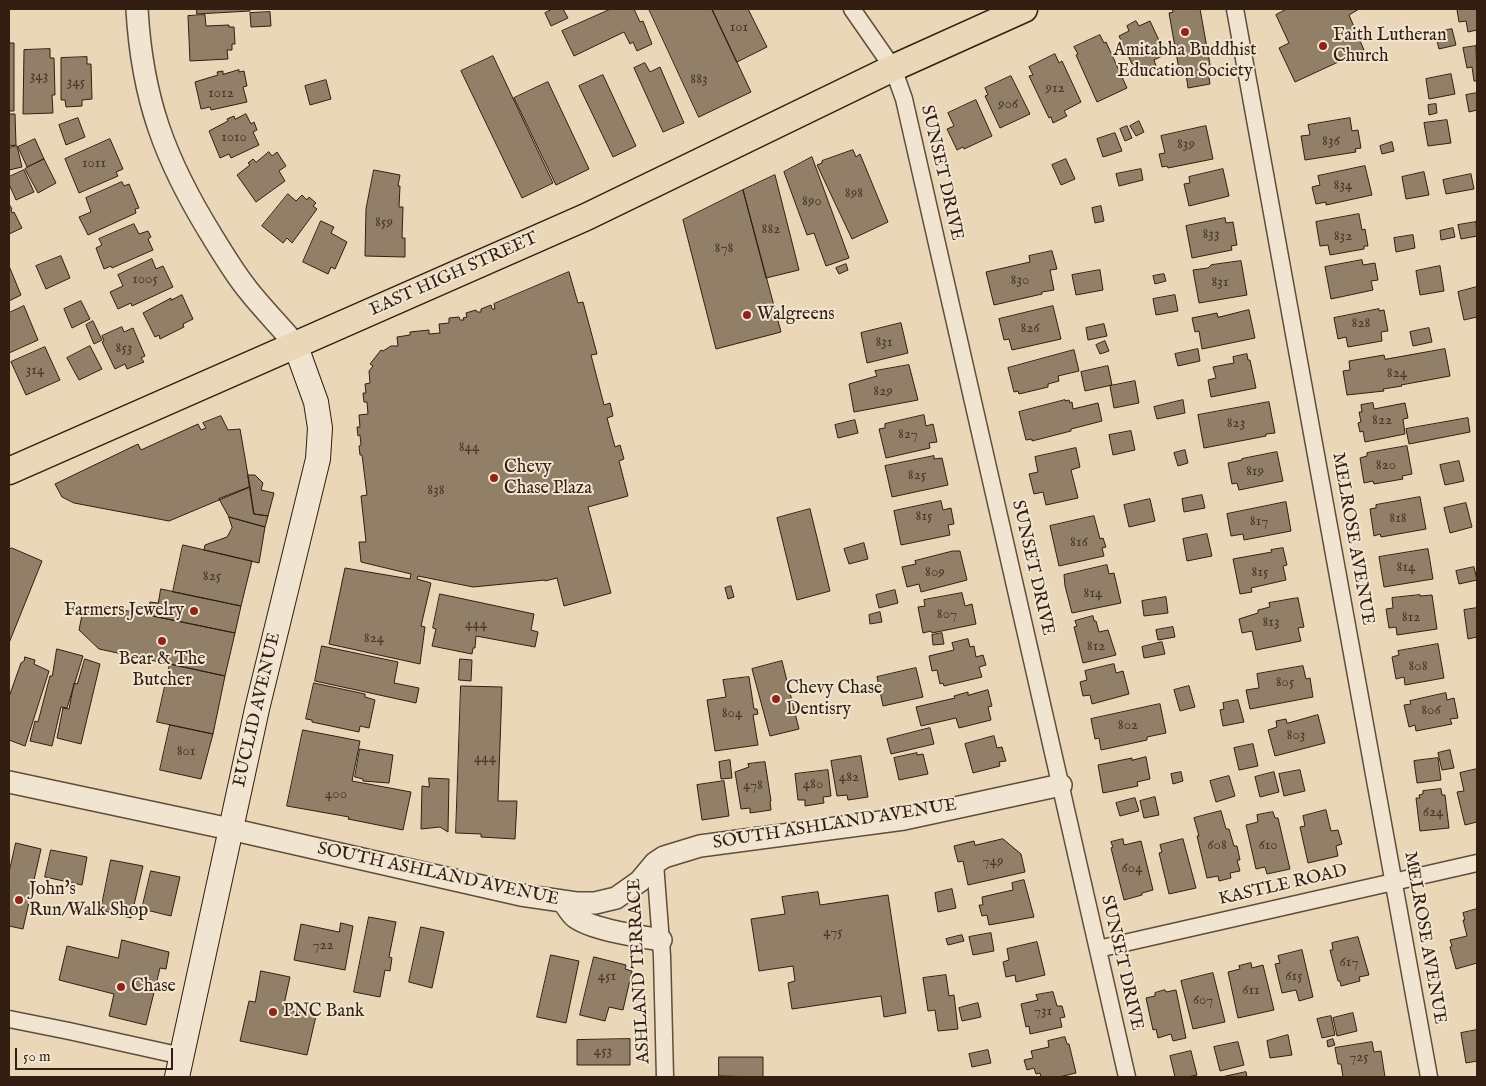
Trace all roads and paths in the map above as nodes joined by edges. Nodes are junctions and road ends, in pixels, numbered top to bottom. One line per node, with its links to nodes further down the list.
1 (137, 9): 6 (street)
2 (852, 9): 5 (street, SUNSET DRIVE)
3 (1024, 9): 5 (main road, EAST HIGH STREET)
4 (1235, 9): 13 (street, MELROSE AVENUE)
5 (894, 68): 6 (main road, EAST HIGH STREET); 9 (street, SUNSET DRIVE)
6 (295, 344): 7 (main road, EAST HIGH STREET); 10 (main road, EUCLID AVENUE)
7 (9, 471)
8 (9, 782): 10 (street, SOUTH ASHLAND AVENUE)
9 (1061, 785): 11 (street, SOUTH ASHLAND AVENUE); 16 (street, SUNSET DRIVE)
10 (230, 829): 14 (street, SOUTH ASHLAND AVENUE); 18 (main road, EUCLID AVENUE)
11 (655, 863): 14 (street, SOUTH ASHLAND AVENUE); 15 (street, ASHLAND TERRACE)
12 (1477, 863): 13 (street, KASTLE ROAD)
13 (1393, 882): 16 (street, KASTLE ROAD); 21 (street, MELROSE AVENUE)
14 (563, 902): 15 (street)
15 (661, 940): 19 (street, ASHLAND TERRACE)
16 (1098, 949): 20 (street, SUNSET DRIVE)
17 (9, 1019): 18 (street)
18 (179, 1067)
19 (665, 1077)
20 (1127, 1077)
21 (1428, 1077)

